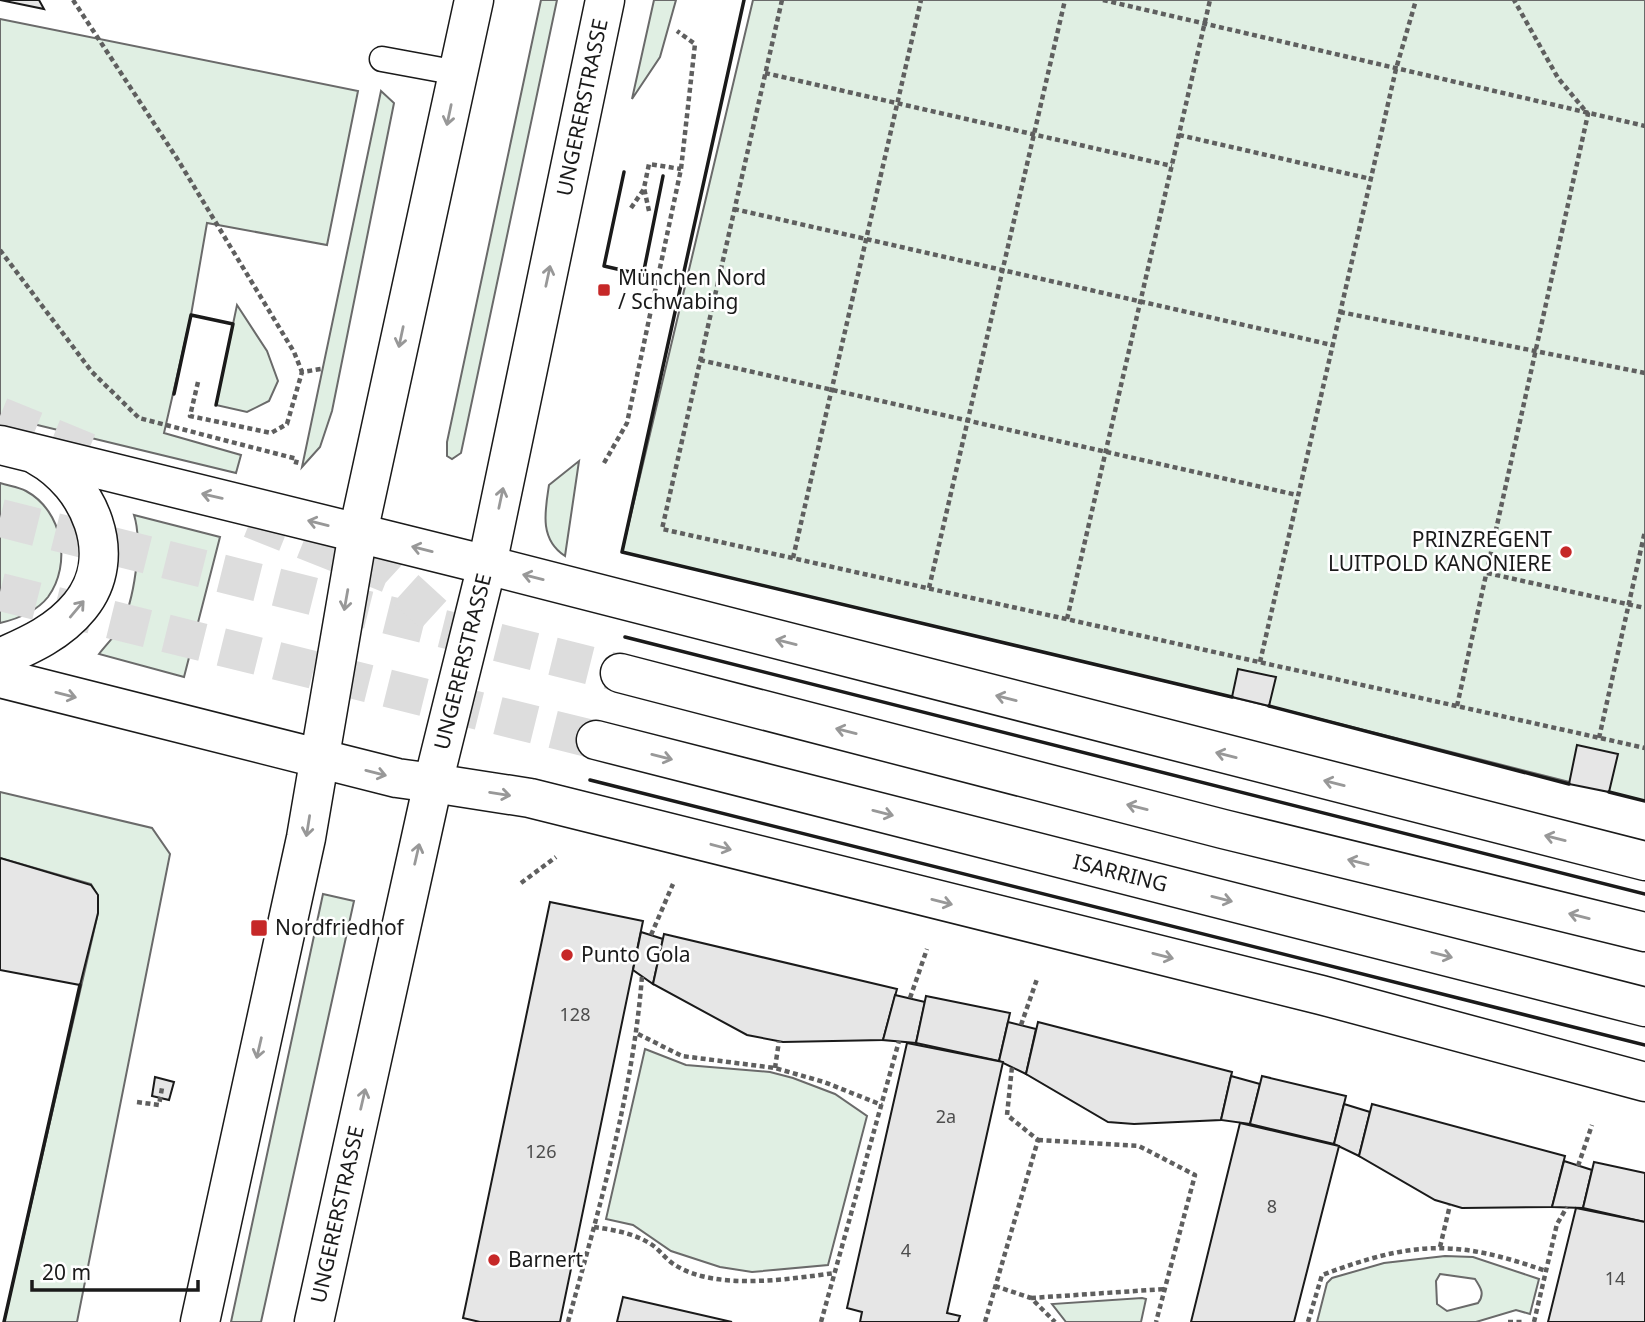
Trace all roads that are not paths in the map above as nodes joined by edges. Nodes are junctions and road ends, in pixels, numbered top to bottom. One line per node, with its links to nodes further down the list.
1 (474, 0): 4 (main road)
2 (605, 0): 7 (main road, UNGERERSTRASSE, one-way to 2)
3 (382, 59): 4 (lane)
4 (458, 73): 6 (main road, one-way to 6)
5 (17, 449): 6 (main road, one-way to 5); 8 (main road, one-way to 5)
6 (358, 533): 7 (main road, one-way to 6); 12 (main road, one-way to 12)
7 (487, 565): 13 (main road, UNGERERSTRASSE); 14 (main road, one-way to 7)
8 (0, 658)
9 (620, 673): 15 (main road, one-way to 9)
10 (0, 678): 12 (main road, one-way to 12)
11 (596, 740): 16 (main road, ISARRING, one-way to 16)
12 (319, 758): 13 (main road, one-way to 13); 18 (main road, one-way to 18)
13 (433, 783): 17 (main road, one-way to 17); 19 (main road, UNGERERSTRASSE, one-way to 13)
14 (1645, 861)
15 (1645, 932)
16 (1645, 1007)
17 (1645, 1082)
18 (200, 1322)
19 (314, 1322)

